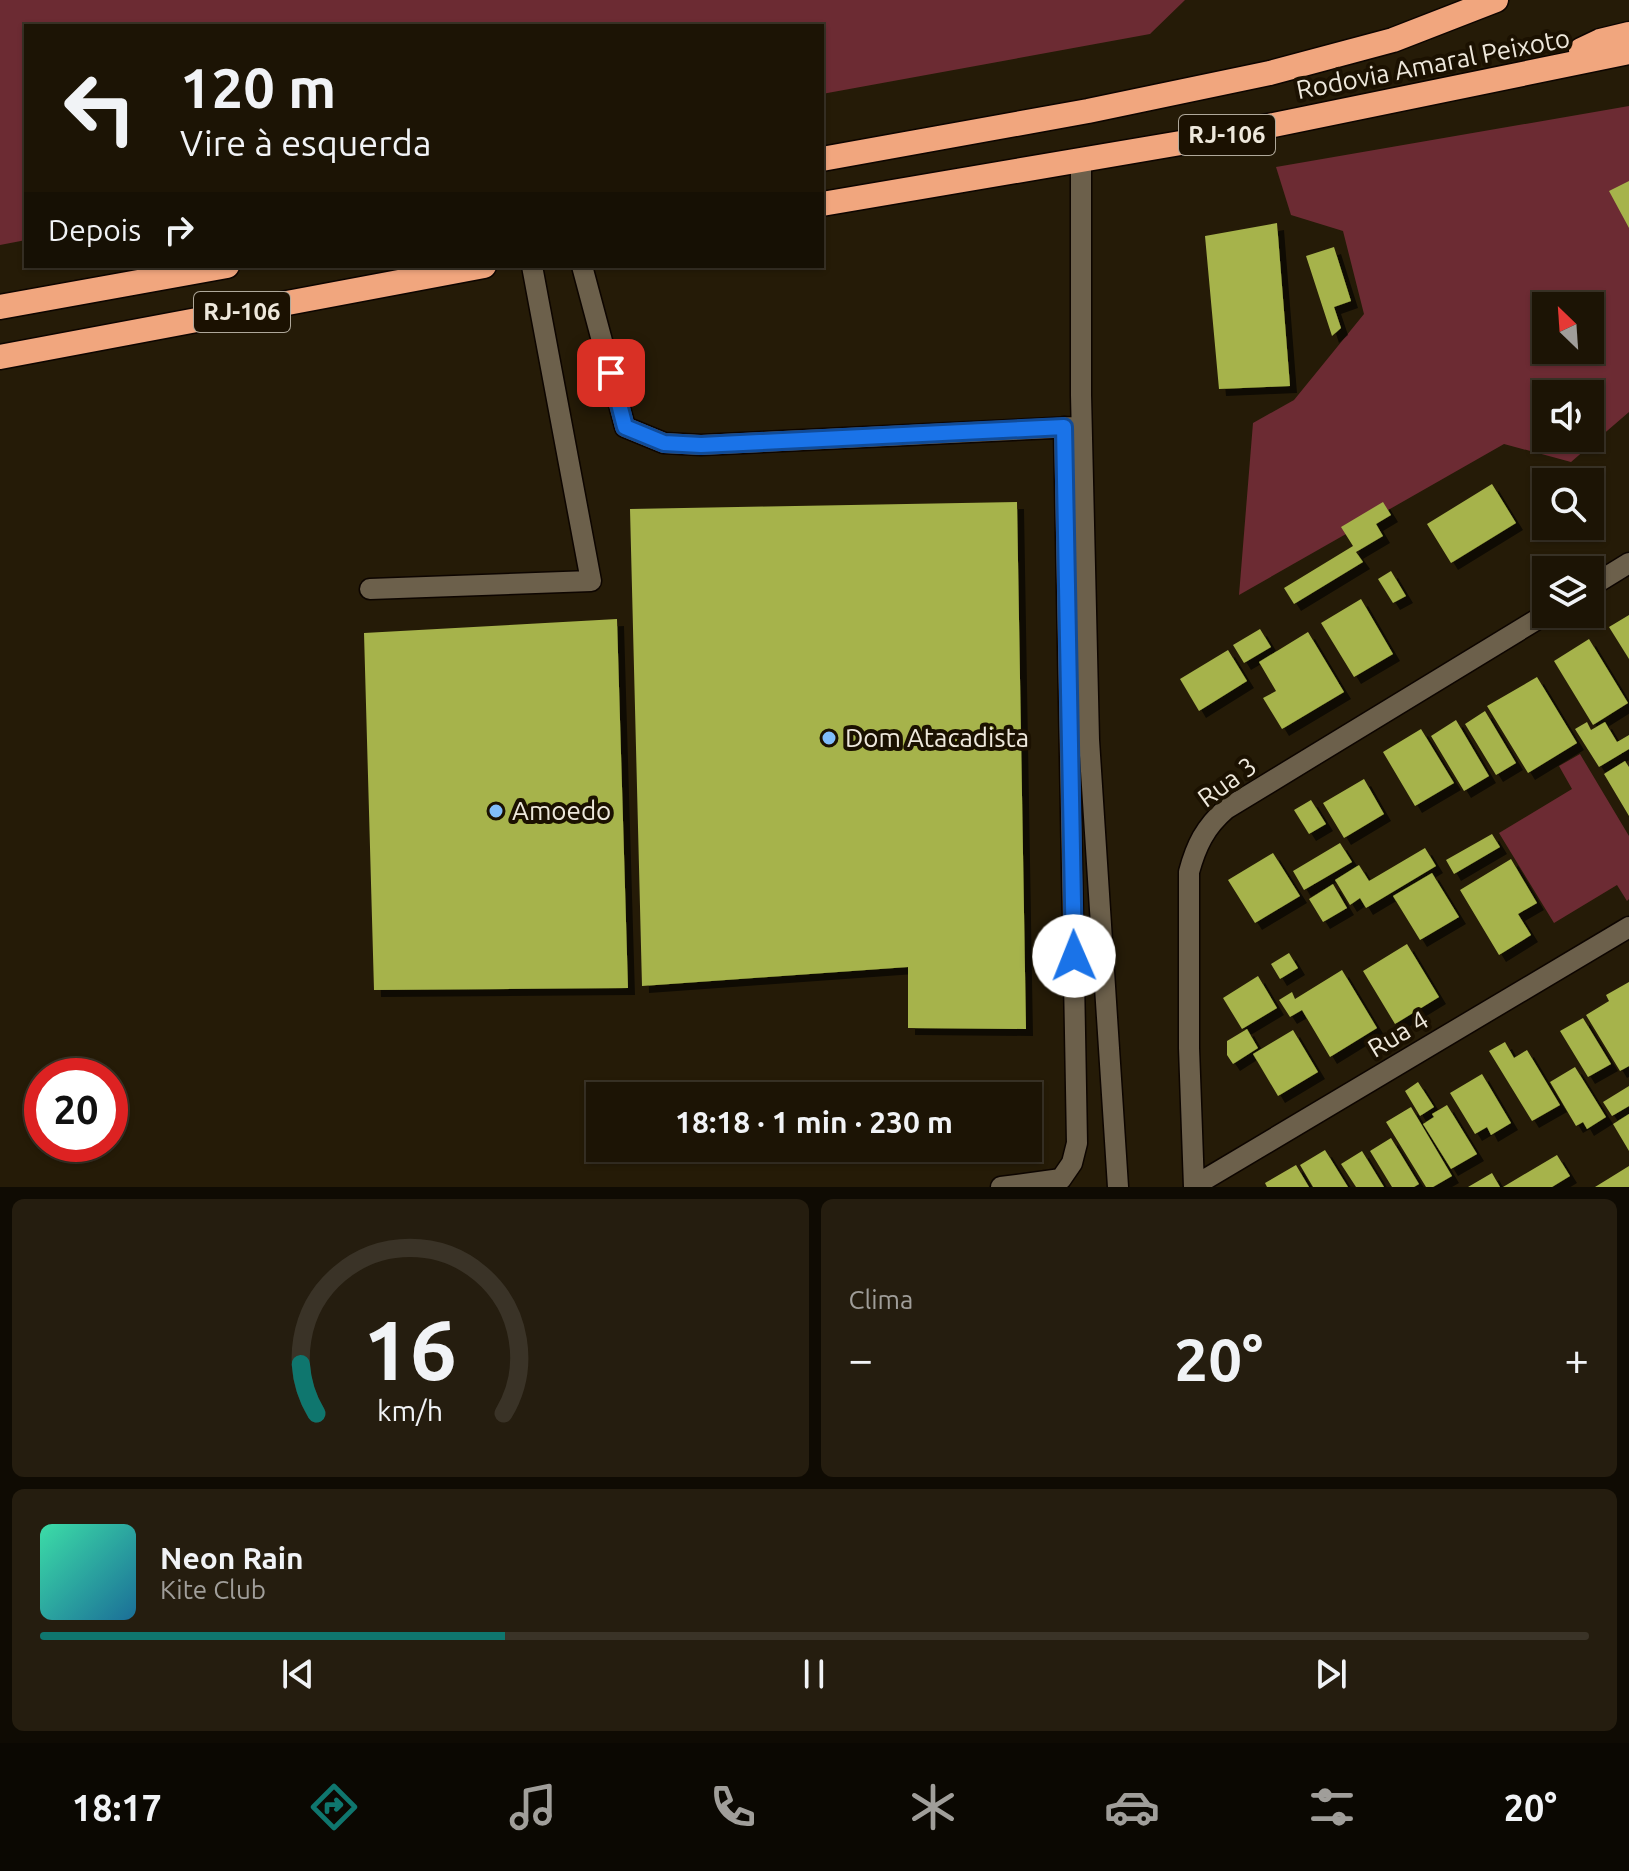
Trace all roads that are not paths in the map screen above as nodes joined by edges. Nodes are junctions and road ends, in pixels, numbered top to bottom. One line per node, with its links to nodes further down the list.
1 (1496, 0): 5 (highway, Rodovia Amaral Peixoto / RJ-106)
2 (1629, 34): 4 (highway)
3 (1629, 52): 4 (highway, Rodovia Amaral Peixoto / RJ-106)
4 (1535, 71): 6 (highway, Rodovia Amaral Peixoto / RJ-106)
5 (824, 159)
6 (1081, 160): 7 (highway, Rodovia Amaral Peixoto / RJ-106); 14 (street)
7 (824, 204)
8 (216, 268): 12 (highway, RJ-106)
9 (473, 268): 13 (highway, RJ-106)
10 (532, 268): 17 (street)
11 (583, 268): 14 (street)
12 (0, 307)
13 (0, 357)
14 (1073, 426): 20 (street); 21 (street)
15 (1629, 563): 16 (street)
16 (1604, 578)
17 (370, 589)
18 (1532, 623): 22 (street, Rua 3)
19 (1629, 927): 22 (street, Rua 4)
20 (1001, 1187)
21 (1118, 1187)
22 (1194, 1187)

